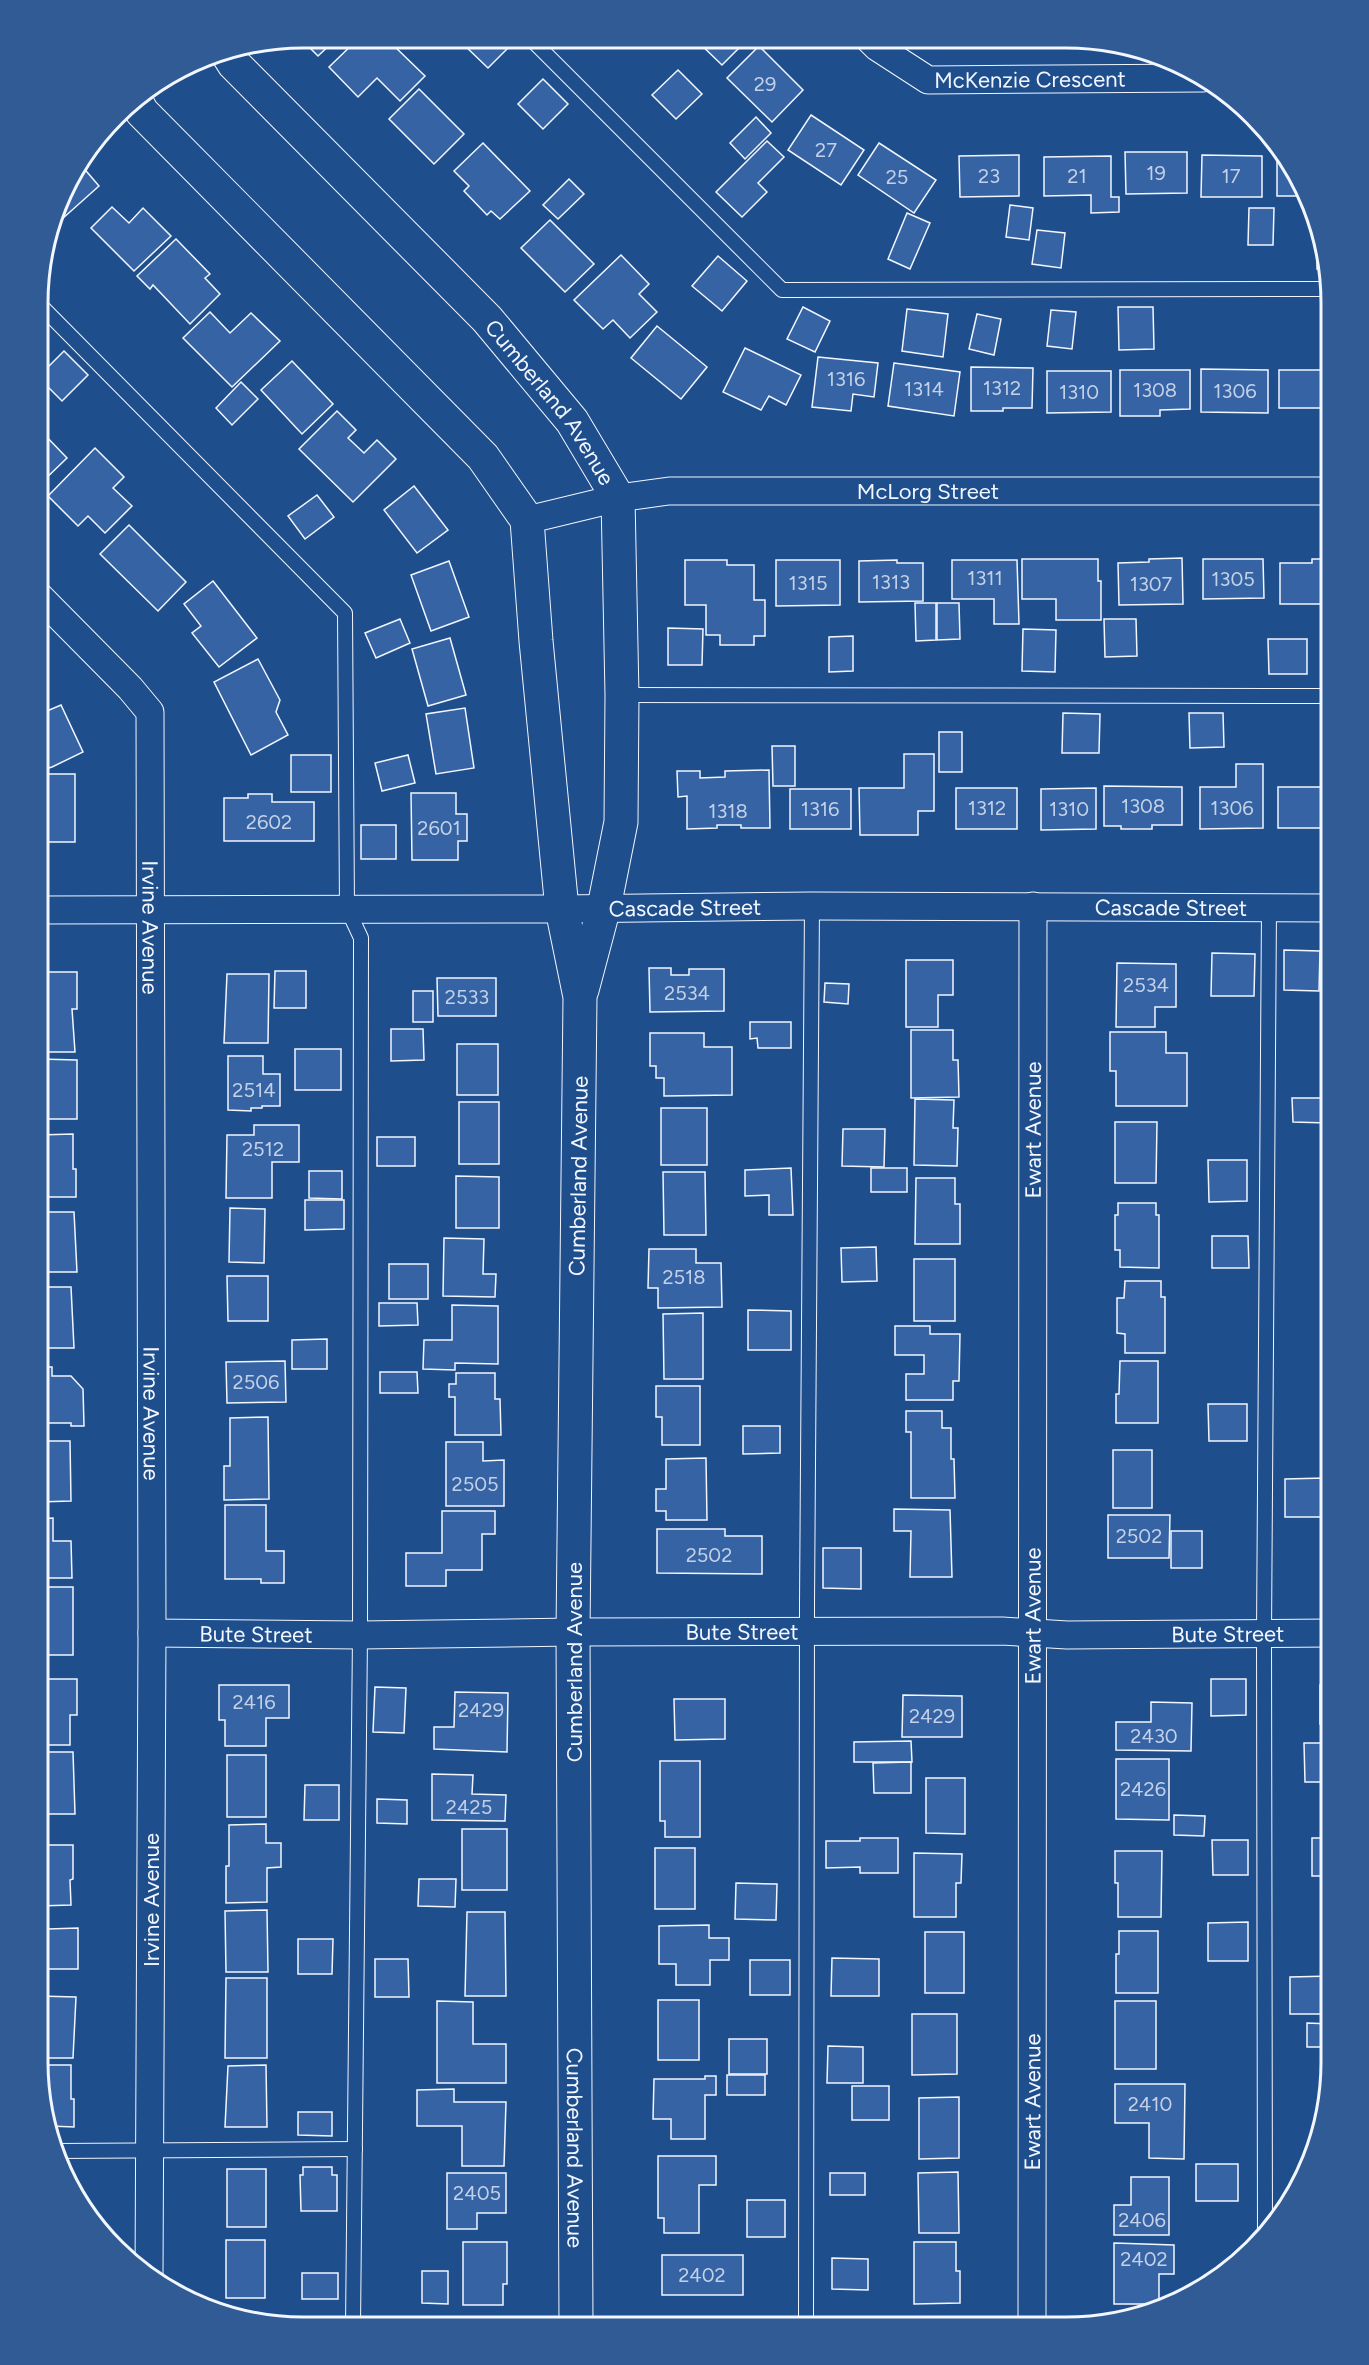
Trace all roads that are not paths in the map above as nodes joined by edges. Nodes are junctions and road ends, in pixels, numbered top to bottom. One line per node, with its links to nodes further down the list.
1 (540, 48): 6 (lane)
2 (879, 48): 4 (street, McKenzie Crescent)
3 (231, 59): 9 (street, Cumberland Avenue)
4 (1187, 78)
5 (140, 107): 10 (street)
6 (1320, 289)
7 (48, 313): 17 (lane)
8 (1321, 490): 9 (street, McLorg Street)
9 (618, 498): 10 (street, McLorg Street); 12 (street, Cumberland Avenue)
10 (527, 520): 19 (street, Cumberland Avenue)
11 (48, 605): 22 (street, Irvine Avenue)
12 (622, 695): 13 (lane); 16 (street, Cumberland Avenue)
13 (1321, 696)
14 (812, 906): 15 (street, Cascade Street); 16 (street, Cascade Street); 25 (lane)
15 (1033, 906): 20 (street, Cascade Street); 28 (street, Ewart Avenue)
16 (604, 907): 19 (street, Cascade Street); 23 (street, Cumberland Avenue)
17 (347, 908): 19 (street, Cascade Street); 22 (street, Cascade Street); 30 (lane)
18 (1321, 908): 20 (street, Cascade Street)
19 (562, 909): 23 (street, Cumberland Avenue)
20 (1269, 909): 29 (lane)
21 (48, 910): 22 (street, Cascade Street)
22 (152, 910): 27 (street, Irvine Avenue)
23 (580, 997): 24 (street, Cumberland Avenue)
24 (573, 1632): 25 (street, Bute Street); 30 (street, Bute Street); 37 (street, Cumberland Avenue)
25 (807, 1632): 28 (street, Bute Street); 38 (lane)
26 (1321, 1633): 29 (street, Bute Street)
27 (152, 1634): 30 (street, Bute Street); 33 (street, Irvine Avenue)
28 (1032, 1634): 29 (street, Bute Street); 39 (street, Ewart Avenue)
29 (1264, 1634): 34 (lane)
30 (360, 1635): 31 (lane)
31 (355, 2149): 33 (lane); 36 (lane)
32 (64, 2151): 33 (lane)
33 (150, 2151): 35 (street, Irvine Avenue)
34 (1265, 2221)
35 (149, 2265)
36 (353, 2317)
37 (576, 2317)
38 (806, 2317)
39 (1032, 2317)

